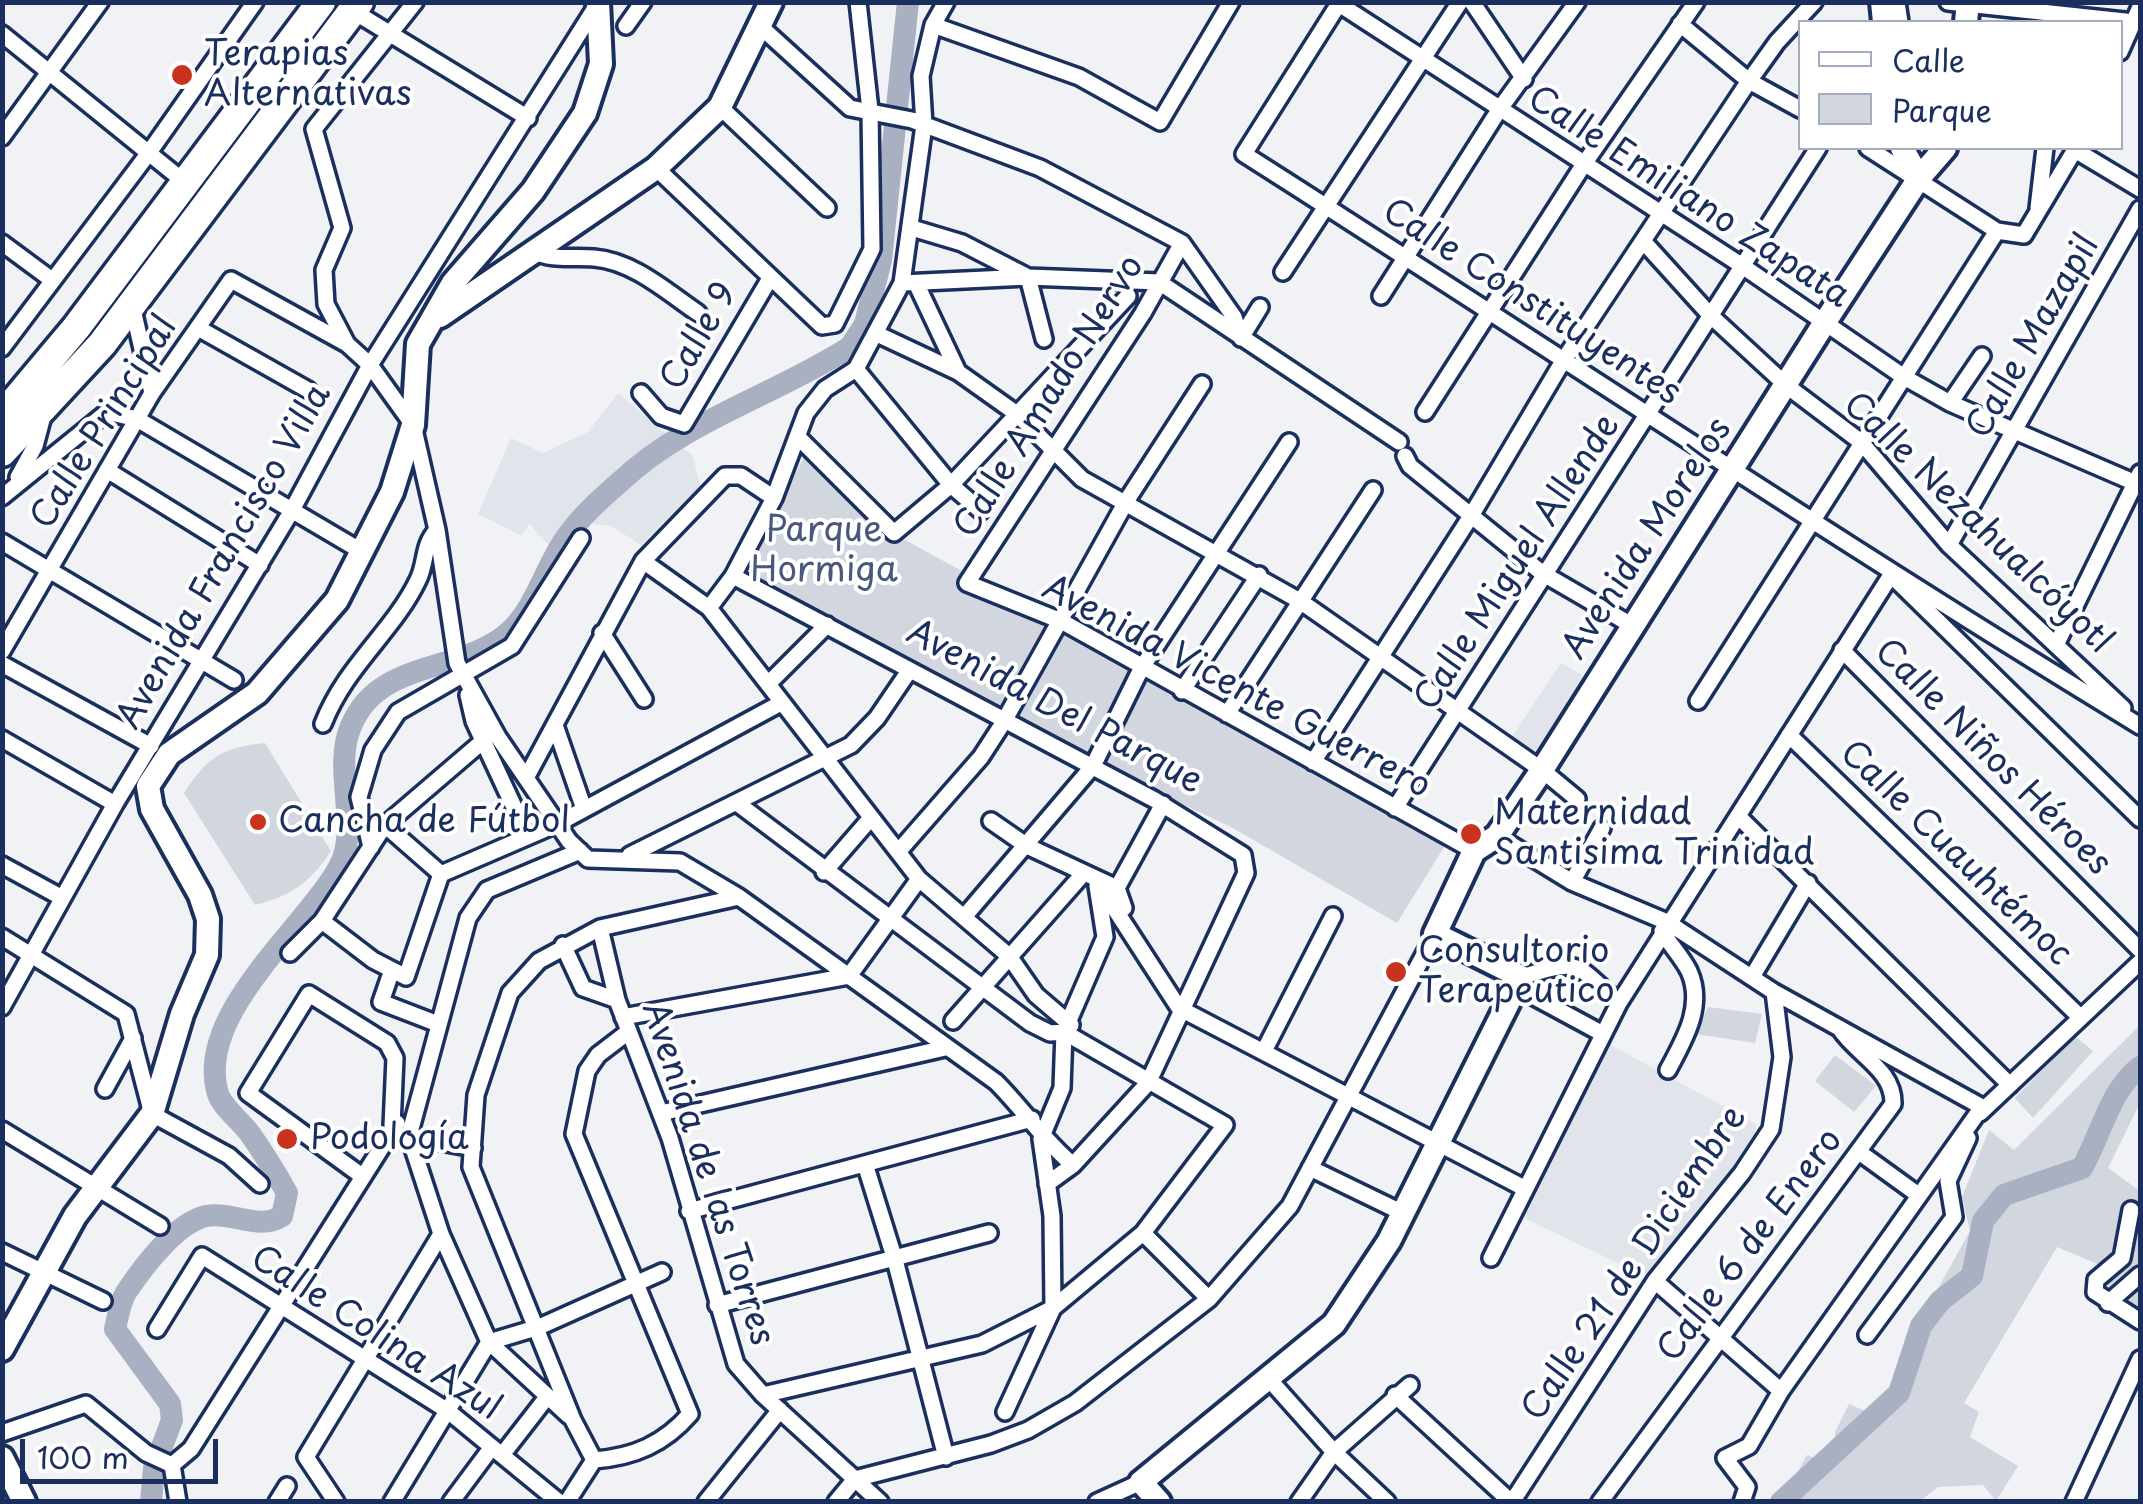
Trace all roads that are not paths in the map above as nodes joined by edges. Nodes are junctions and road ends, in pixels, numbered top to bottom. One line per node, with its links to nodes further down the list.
1 (100, 2): 29 (street)
2 (321, 2): 50 (highway)
3 (414, 2): 26 (street)
4 (643, 2): 23 (street)
5 (770, 2): 24 (main road)
6 (946, 2): 22 (street)
7 (1232, 2): 22 (street)
8 (1460, 2): 28 (street)
9 (1472, 2): 30 (street)
10 (1577, 2): 30 (street)
11 (1696, 2): 21 (street)
12 (1814, 2): 31 (street)
13 (598, 3): 36 (street, Avenida Francisco Villa); 80 (main road)
14 (860, 3): 35 (street)
15 (1338, 3): 28 (street, Calle Emiliano Zapata); 52 (street, Calle Constituyentes)
16 (249, 6): 46 (street)
17 (356, 7): 26 (street); 73 (highway)
18 (1962, 8): 19 (street)
19 (2060, 13): 20 (street)
20 (2138, 14): 27 (street)
21 (1680, 24): 31 (street); 47 (street)
22 (934, 25): 37 (street)
23 (626, 26)
24 (761, 28): 32 (main road); 35 (street)
25 (2, 34): 29 (street)
26 (392, 36): 36 (street); 85 (street)
27 (2123, 46)
28 (1424, 59): 34 (street, Calle Emiliano Zapata); 52 (street)
29 (48, 75): 38 (street); 46 (street)
30 (1524, 79): 34 (street)
31 (1749, 80): 33 (street); 55 (street)
32 (720, 106): 48 (main road); 53 (street)
33 (1798, 108)
34 (1499, 110): 47 (street, Calle Emiliano Zapata); 63 (street)
35 (876, 112): 37 (street); 68 (street)
36 (528, 118): 78 (street, Avenida Francisco Villa)
37 (918, 122): 57 (street); 61 (street)
38 (2, 136)
39 (1817, 150): 64 (street, Calle Miguel Allende)
40 (1871, 150): 49 (street)
41 (1904, 150): 49 (main road)
42 (1943, 150): 49 (main road, Avenida Morelos)
43 (2045, 150): 56 (street)
44 (2075, 150): 56 (street)
45 (2078, 150): 51 (street)
46 (148, 154): 50 (street); 67 (street)
47 (1584, 164): 55 (street, Calle Emiliano Zapata); 75 (street)
48 (656, 168): 62 (main road); 68 (street)
49 (1920, 178): 58 (street); 79 (main road, Avenida Morelos)
50 (187, 184): 104 (highway)
51 (2140, 188)
52 (1327, 206): 63 (street, Calle Constituyentes); 65 (street)
53 (826, 208)
54 (2140, 210): 108 (street, Calle Mazapil)
55 (1662, 214): 59 (street); 64 (street, Calle Emiliano Zapata)
56 (2038, 216): 58 (street)
57 (912, 228): 66 (street); 70 (street)
58 (1996, 231): 93 (street)
59 (1643, 241): 77 (street, Calle Nezahualcóyotl); 88 (street)
60 (2, 243): 67 (street)
61 (1182, 244): 69 (street, Calle Amado Nervo); 83 (street)
62 (532, 252): 76 (street); 80 (main road)
63 (1407, 255): 72 (street); 75 (street, Calle Constituyentes)
64 (1741, 265): 77 (street, Calle Miguel Allende); 79 (street, Calle Emiliano Zapata)
65 (1284, 272)
66 (1028, 277): 69 (street); 70 (street); 84 (street)
67 (52, 280): 86 (street)
68 (768, 280): 99 (street, Calle 9)
69 (1159, 282): 83 (street); 112 (street, Calle Amado Nervo)
70 (909, 283): 82 (street); 91 (street)
71 (1128, 296): 103 (street, Calle Amado Nervo)
72 (1381, 296)
73 (132, 305): 98 (street); 101 (highway)
74 (1260, 307): 83 (street)
75 (1488, 312): 88 (street, Calle Constituyentes); 102 (street)
76 (698, 314)
77 (1710, 315): 95 (street, Calle Nezahualcóyotl); 105 (street, Calle Miguel Allende)
78 (398, 322): 80 (street); 89 (street, Avenida Francisco Villa)
79 (1825, 322): 93 (street, Calle Emiliano Zapata); 95 (main road, Avenida Morelos)
80 (430, 324): 107 (main road)
81 (198, 328): 85 (street, Calle Principal); 96 (street); 98 (street, Calle Principal)
82 (877, 334): 90 (street); 91 (street)
83 (1241, 338): 97 (street)
84 (1044, 340)
85 (347, 344): 89 (street)
86 (2, 348)
87 (1982, 356): 100 (street)
88 (1563, 361): 105 (street, Calle Constituyentes); 124 (street)
89 (370, 365): 107 (street); 123 (street, Avenida Francisco Villa)
90 (856, 369): 109 (street); 117 (street)
91 (958, 372): 103 (street)
92 (1336, 374): 97 (street)
93 (1904, 377): 100 (street, Calle Emiliano Zapata); 111 (street)
94 (1202, 384): 121 (street)
95 (1788, 386): 111 (street, Calle Nezahualcóyotl); 115 (main road, Avenida Morelos)
96 (308, 390)
97 (1325, 390): 124 (street)
98 (152, 393): 106 (street, Calle Principal)
99 (642, 393)
100 (1950, 403): 108 (street, Calle Emiliano Zapata)
101 (45, 410): 113 (highway); 119 (street)
102 (1425, 412)
103 (1017, 414): 112 (street); 117 (street, Calle Amado Nervo)
104 (2, 416)
105 (1647, 417): 115 (street, Calle Constituyentes); 135 (street, Calle Miguel Allende)
106 (137, 419): 114 (street, Calle Principal); 119 (street); 123 (street)
107 (413, 426): 126 (street); 130 (main road)
108 (2014, 432): 116 (street, Calle Emiliano Zapata); 129 (street, Calle Mazapil)
109 (798, 437): 117 (street, Calle Amado Nervo); 120 (street)
110 (1289, 442): 131 (street)
111 (1860, 442): 125 (street); 129 (street, Calle Nezahualcóyotl)
112 (1056, 450): 121 (street); 139 (street, Calle Amado Nervo)
113 (2, 452)
114 (107, 470): 133 (street); 134 (street, Calle Principal)
115 (1734, 470): 125 (street, Calle Constituyentes); 144 (main road, Avenida Morelos)
116 (2139, 480): 146 (street)
117 (951, 486): 122 (street)
118 (1373, 490): 140 (street)
119 (7, 494)
120 (774, 498): 132 (street); 138 (street)
121 (1127, 500): 131 (street); 142 (street)
122 (981, 511)
123 (291, 512): 130 (street); 133 (street, Avenida Francisco Villa)
124 (1470, 516): 135 (street); 149 (street)
125 (1813, 522): 137 (street, Calle Constituyentes); 159 (street)
126 (437, 530): 154 (street); 164 (street)
127 (581, 538): 154 (street)
128 (2, 542): 134 (street)
129 (1949, 545): 146 (street, Calle Nezahualcóyotl)
130 (361, 551): 176 (main road)
131 (1218, 551): 136 (street); 152 (street)
132 (642, 561): 141 (street); 145 (street)
133 (260, 565): 150 (street, Avenida Francisco Villa)
134 (50, 570): 147 (street, Calle Principal); 150 (street)
135 (1542, 574): 144 (street); 161 (street, Calle Miguel Allende)
136 (1259, 575): 140 (street); 157 (street)
137 (1891, 575): 148 (street); 165 (street, Calle Constituyentes); 186 (street)
138 (733, 576): 141 (street); 143 (street, Avenida Del Parque)
139 (967, 583): 142 (street, Avenida Vicente Guerrero)
140 (1300, 600): 149 (street); 162 (street)
141 (709, 608): 156 (street)
142 (1061, 621): 152 (street, Avenida Vicente Guerrero); 163 (street)
143 (827, 625): 153 (street, Avenida Del Parque); 156 (street)
144 (1633, 626): 174 (main road, Avenida Morelos)
145 (602, 633): 158 (street); 166 (street)
146 (2057, 643): 165 (street, Calle Nezahualcóyotl)
147 (2, 650)
148 (1842, 650): 167 (street); 217 (street, Calle Niños Héroes)
149 (1380, 656): 161 (street); 172 (street)
150 (202, 661): 155 (street); 170 (street, Avenida Francisco Villa)
151 (2, 664): 170 (street)
152 (1141, 669): 157 (street, Avenida Vicente Guerrero); 173 (street)
153 (908, 671): 163 (street, Avenida Del Parque); 171 (street)
154 (462, 674): 169 (street); 175 (street); 193 (street)
155 (234, 680)
156 (768, 684): 160 (street)
157 (1182, 691): 162 (street, Avenida Vicente Guerrero)
158 (644, 699)
159 (1698, 701)
160 (781, 703): 171 (street); 183 (street)
161 (1460, 710): 174 (street); 182 (street, Calle Miguel Allende)
162 (1227, 714): 172 (street, Avenida Vicente Guerrero)
163 (1003, 723): 173 (street, Avenida Del Parque); 196 (street)
164 (323, 724)
165 (2140, 725)
166 (556, 728): 175 (street); 183 (street)
167 (1788, 735): 184 (street); 232 (street, Calle Cuauhtémoc)
168 (2, 739): 179 (street)
169 (484, 741): 181 (street); 189 (street)
170 (151, 746): 176 (street, Avenida Francisco Villa)
171 (825, 761): 178 (street); 185 (street)
172 (1312, 762): 182 (street, Avenida Vicente Guerrero)
173 (1093, 766): 180 (street, Avenida Del Parque); 192 (street)
174 (1542, 770): 177 (street); 191 (main road, Avenida Morelos)
175 (526, 778): 188 (street)
176 (139, 782): 179 (street, Avenida Francisco Villa); 249 (main road)
177 (1577, 799)
178 (737, 803): 197 (street); 199 (street)
179 (115, 804): 219 (street, Avenida Francisco Villa)
180 (1162, 804): 205 (street); 231 (street, Avenida Del Parque)
181 (514, 806)
182 (1395, 808): 195 (street, Avenida Vicente Guerrero)
183 (584, 809): 188 (street)
184 (1738, 816): 204 (street); 212 (street)
185 (870, 819): 196 (street); 199 (street)
186 (2140, 819)
187 (991, 821): 192 (street)
188 (557, 824): 194 (street); 200 (street)
189 (385, 825): 193 (street); 200 (street)
190 (1602, 828): 203 (street)
191 (1496, 836): 195 (main road, Avenida Morelos); 203 (street)
192 (1027, 846): 201 (street); 209 (street)
193 (371, 847): 211 (street)
194 (580, 851): 197 (street); 234 (street)
195 (1474, 851): 214 (main road)
196 (898, 852): 202 (street)
197 (626, 857): 207 (street)
198 (2, 865): 206 (street)
199 (824, 872): 210 (street)
200 (441, 874): 222 (street)
201 (1090, 877): 205 (street); 205 (street); 220 (street); 231 (street); 236 (street)
202 (919, 879): 209 (street); 210 (street)
203 (1572, 882): 212 (street)
204 (1808, 883): 224 (street); 244 (street)
205 (1116, 888)
206 (57, 895)
207 (739, 897): 213 (street); 223 (street)
208 (1333, 916): 241 (street)
209 (964, 917): 220 (street)
210 (889, 918): 223 (street); 226 (street)
211 (322, 921): 218 (street); 222 (street)
212 (1664, 926): 224 (street); 229 (street); 242 (street)
213 (600, 928): 216 (street); 228 (street, Avenida de las Torres)
214 (1435, 934): 225 (main road); 246 (street)
215 (2, 937): 219 (street)
216 (563, 945): 228 (street); 257 (street)
217 (2140, 950)
218 (290, 953)
219 (34, 956): 230 (street, Avenida Francisco Villa); 239 (street)
220 (1009, 956): 226 (street); 236 (street)
221 (2140, 962): 232 (street)
222 (399, 974): 234 (street)
223 (849, 976): 235 (street); 240 (street)
224 (1752, 977): 227 (street)
225 (1518, 982): 229 (street); 238 (street); 256 (main road)
226 (982, 987): 233 (street); 236 (street)
227 (1774, 992): 237 (street); 281 (street, Calle 21 de Diciembre)
228 (618, 1000): 235 (street, Avenida de las Torres)
229 (1620, 1003): 238 (street)
230 (2, 1007)
231 (1179, 1008): 241 (street); 243 (street)
232 (2079, 1016): 244 (street)
233 (953, 1021)
234 (438, 1024): 250 (street)
235 (626, 1024): 248 (street, Avenida de las Torres); 282 (street)
236 (1068, 1029): 243 (street); 255 (street)
237 (1840, 1029): 247 (street); 258 (street, Calle 6 de Enero)
238 (1603, 1034): 266 (street)
239 (134, 1038): 245 (street); 249 (street)
240 (945, 1048): 248 (street); 251 (street)
241 (1264, 1051): 246 (street)
242 (1668, 1070)
243 (1148, 1083): 259 (street); 273 (street)
244 (2010, 1085): 247 (street)
245 (105, 1089)
246 (1347, 1096): 256 (street); 261 (street)
247 (1982, 1107): 267 (street); 292 (street)
248 (661, 1112): 269 (street, Avenida de las Torres)
249 (152, 1114): 263 (street); 265 (main road)
250 (414, 1114): 252 (street); 254 (street)
251 (1032, 1119): 255 (street); 260 (street)
252 (392, 1126): 262 (street); 262 (street)
253 (2, 1130): 265 (street)
254 (409, 1136): 257 (street); 274 (street)
255 (1040, 1138): 259 (street); 264 (street)
256 (1437, 1142): 266 (street); 270 (main road)
257 (472, 1148): 290 (street)
258 (1858, 1152): 267 (street); 293 (street, Calle 6 de Enero)
259 (1073, 1165): 264 (street)
260 (866, 1167): 269 (street); 277 (street)
261 (1310, 1168): 270 (street); 283 (street)
262 (362, 1176): 287 (street)
263 (260, 1184)
264 (1047, 1184): 288 (street)
265 (95, 1187): 271 (street); 279 (main road)
266 (1524, 1188): 276 (street)
267 (1917, 1194): 300 (street)
268 (2131, 1210): 285 (street)
269 (689, 1212): 286 (street, Avenida de las Torres)
270 (1403, 1213): 299 (main road)
271 (160, 1226)
272 (989, 1233): 277 (street)
273 (1143, 1233): 283 (street); 288 (street)
274 (441, 1234): 294 (street); 296 (street)
275 (2, 1252): 279 (street)
276 (1491, 1258)
277 (896, 1260): 286 (street); 297 (street)
278 (662, 1272): 282 (street)
279 (43, 1274): 284 (street); 295 (main road)
280 (2140, 1276): 285 (street)
281 (1655, 1281): 293 (street); 331 (street, Calle 21 de Diciembre)
282 (634, 1282): 290 (street); 312 (street)
283 (1209, 1299): 310 (street)
284 (103, 1301)
285 (2108, 1303): 289 (street)
286 (717, 1306): 301 (street, Avenida de las Torres)
287 (283, 1307): 291 (street, Calle Colina Azul); 296 (street, Calle Colina Azul); 313 (street)
288 (1054, 1308): 297 (street); 305 (street)
289 (2140, 1321)
290 (540, 1328): 294 (street); 306 (street)
291 (156, 1329)
292 (1867, 1335)
293 (1718, 1340): 300 (street); 332 (street, Calle 6 de Enero)
294 (489, 1342): 302 (street); 304 (street)
295 (2, 1349)
296 (366, 1356): 304 (street, Calle Colina Azul); 321 (street)
297 (921, 1358): 301 (street); 310 (street)
298 (2140, 1360): 334 (street)
299 (1268, 1378): 309 (street); 315 (main road)
300 (1781, 1391): 333 (street)
301 (763, 1395): 303 (street, Avenida de las Torres)
302 (547, 1397): 306 (street); 308 (street)
303 (780, 1410): 314 (street, Avenida de las Torres); 325 (street)
304 (448, 1411): 308 (street, Calle Colina Azul); 322 (street)
305 (1005, 1412)
306 (573, 1420): 312 (street)
307 (2, 1434): 313 (street)
308 (497, 1451): 323 (street); 324 (street, Calle Colina Azul)
309 (1334, 1452): 329 (street); 330 (street); 331 (street)
310 (946, 1457): 314 (street)
311 (2, 1458): 318 (main road)
312 (594, 1460): 324 (street)
313 (168, 1464): 319 (street)
314 (855, 1480): 317 (street); 326 (street, Avenida de las Torres)
315 (1141, 1482): 327 (street); 328 (main road)
316 (287, 1486): 320 (street)
317 (837, 1501)
318 (24, 1502)
319 (178, 1502)
320 (277, 1502)
321 (336, 1502)
322 (392, 1502)
323 (451, 1502)
324 (563, 1502)
325 (706, 1502)
326 (880, 1502)
327 (1097, 1502)
328 (1159, 1502)
329 (1299, 1502)
330 (1387, 1502)
331 (1512, 1502)
332 (1600, 1502)
333 (1742, 1502)
334 (2074, 1502)

